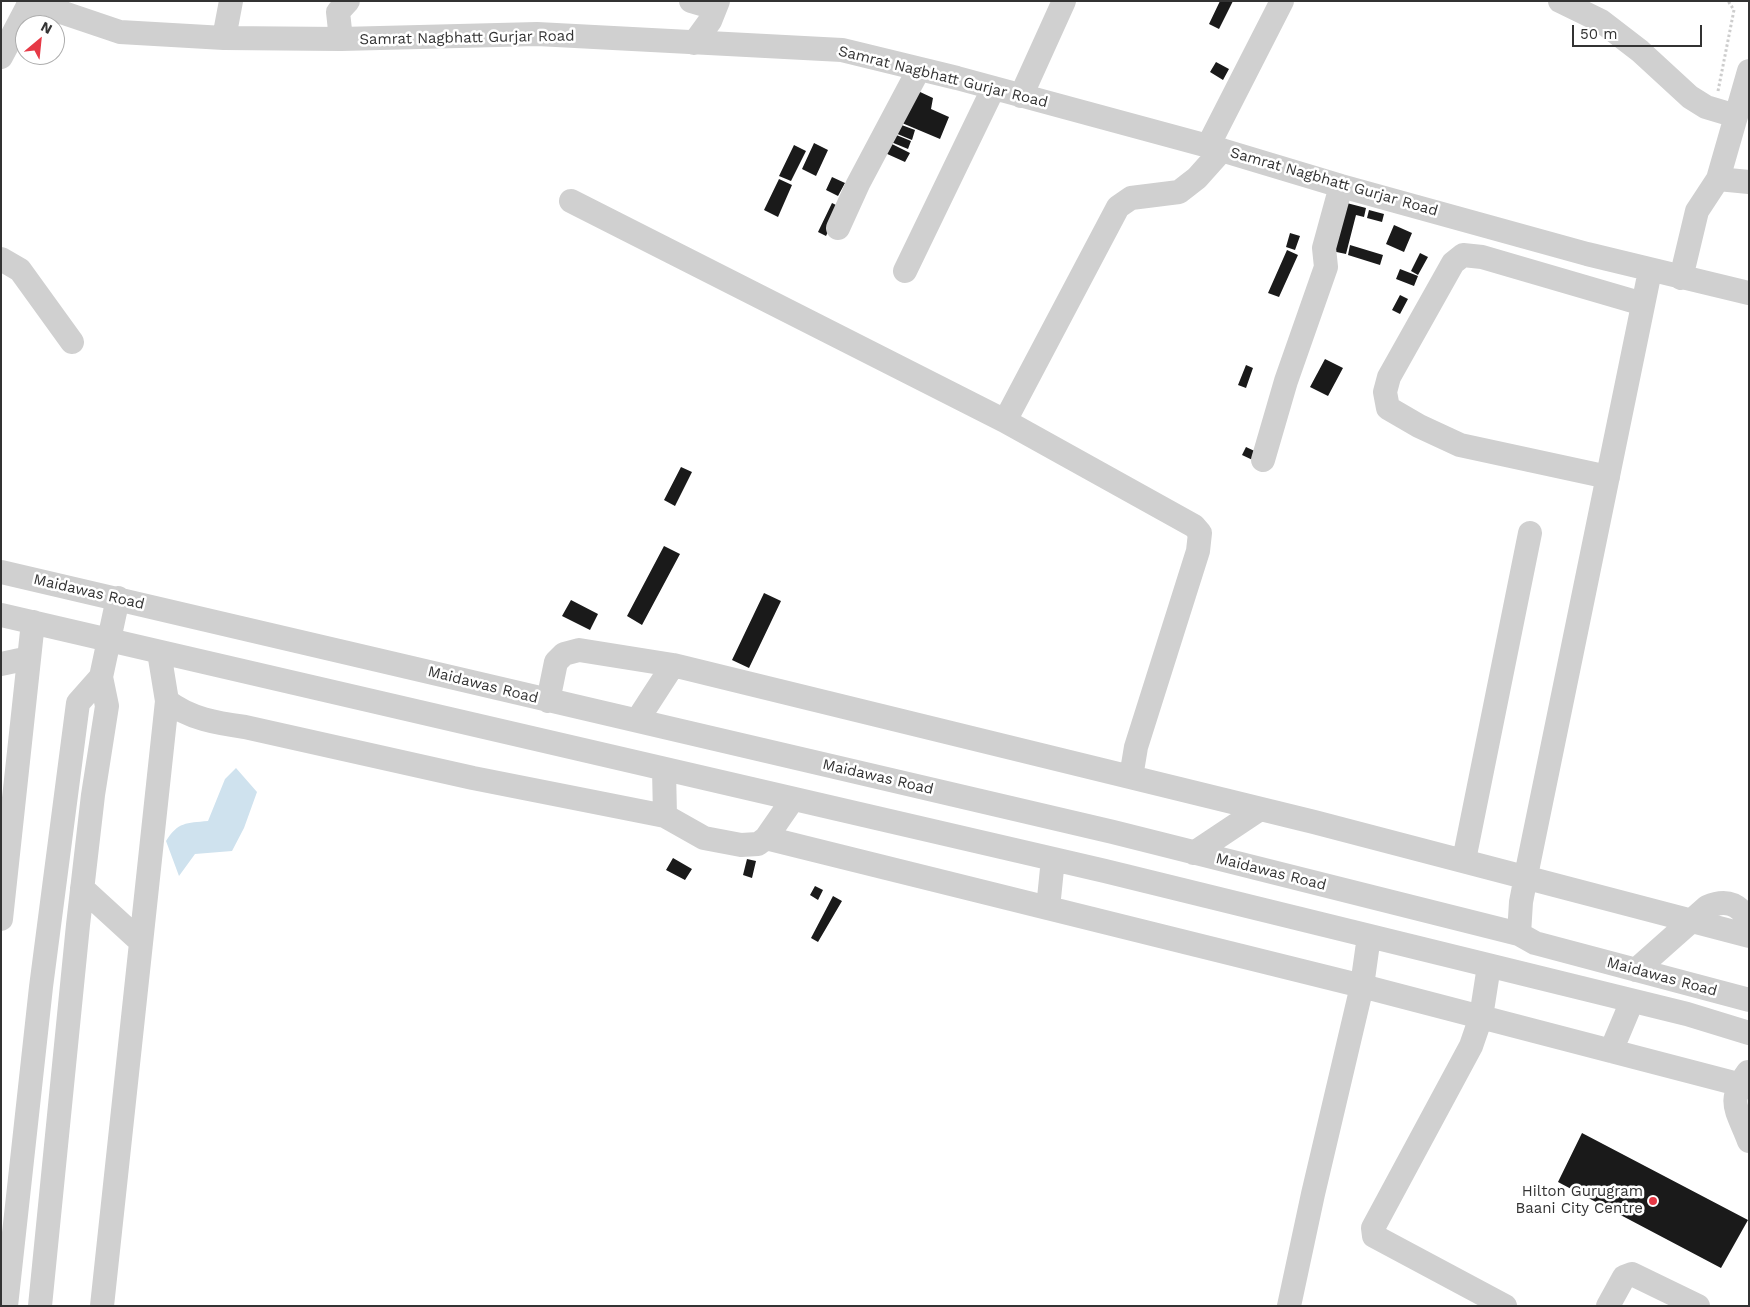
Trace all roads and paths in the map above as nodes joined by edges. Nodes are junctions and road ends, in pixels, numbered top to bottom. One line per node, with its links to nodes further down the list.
1 (231, 1): 10 (street)
2 (690, 1): 9 (street)
3 (1064, 1): 17 (street)
4 (1282, 1): 19 (street)
5 (1560, 1): 18 (street)
6 (1728, 1): 18 (path)
7 (29, 2): 10 (street, Samrat Nagbhatt Gurjar Road); 13 (street)
8 (340, 5): 11 (street)
9 (717, 5): 12 (street)
10 (224, 38): 11 (street, Samrat Nagbhatt Gurjar Road)
11 (341, 39): 12 (street, Samrat Nagbhatt Gurjar Road)
12 (694, 43): 14 (street, Samrat Nagbhatt Gurjar Road)
13 (1, 58)
14 (919, 69): 16 (street, Samrat Nagbhatt Gurjar Road); 24 (street)
15 (1747, 85): 18 (street)
16 (993, 89): 17 (street, Samrat Nagbhatt Gurjar Road); 26 (street)
17 (1021, 96): 19 (street, Samrat Nagbhatt Gurjar Road)
18 (1728, 113): 20 (street)
19 (1215, 148): 22 (street, Samrat Nagbhatt Gurjar Road); 32 (street)
20 (1718, 179): 21 (street); 28 (street)
21 (1749, 182)
22 (1341, 186): 27 (street, Samrat Nagbhatt Gurjar Road); 33 (street)
23 (571, 202): 32 (street)
24 (838, 228)
25 (1, 260): 31 (street)
26 (905, 271)
27 (1650, 271): 28 (street, Samrat Nagbhatt Gurjar Road); 30 (street)
28 (1681, 278): 29 (street, Samrat Nagbhatt Gurjar Road)
29 (1749, 294)
30 (1643, 304): 34 (street); 34 (street)
31 (72, 342)
32 (1005, 420): 50 (street)
33 (1263, 460)
34 (1608, 478): 58 (street)
35 (1530, 533): 57 (street)
36 (1, 572): 37 (street, Maidawas Road)
37 (118, 598): 40 (street); 47 (street, Maidawas Road)
38 (1, 615): 39 (street, Maidawas Road)
39 (33, 622): 40 (street, Maidawas Road); 42 (street)
40 (110, 641): 41 (street, Maidawas Road); 45 (street)
41 (159, 652): 46 (street); 49 (street, Maidawas Road)
42 (29, 658): 43 (street); 61 (street)
43 (1, 664)
44 (673, 665): 47 (street); 48 (street); 50 (street)
45 (101, 677): 59 (street); 78 (street)
46 (167, 701): 53 (street); 67 (street)
47 (548, 701): 48 (street, Maidawas Road)
48 (638, 719): 55 (street, Maidawas Road)
49 (664, 770): 51 (street, Maidawas Road); 53 (street)
50 (1131, 777): 52 (street)
51 (793, 799): 54 (street); 56 (street, Maidawas Road)
52 (1260, 809): 55 (street); 57 (street)
53 (665, 816): 54 (street)
54 (766, 838): 60 (street)
55 (1194, 853): 64 (street, Maidawas Road)
56 (1053, 859): 60 (street); 65 (street, Maidawas Road)
57 (1464, 860): 58 (street)
58 (1526, 876): 63 (street); 64 (street)
59 (82, 888): 67 (street); 79 (street)
60 (1048, 908): 70 (street)
61 (1, 919)
62 (1749, 920): 63 (street)
63 (1692, 921): 66 (street); 69 (street)
64 (1520, 934): 69 (street, Maidawas Road)
65 (1369, 936): 68 (street, Maidawas Road); 70 (street)
66 (1749, 936)
67 (141, 942): 80 (street)
68 (1489, 966): 72 (street, Maidawas Road); 73 (street)
69 (1636, 970): 71 (street, Maidawas Road)
70 (1362, 986): 73 (street); 81 (street)
71 (1749, 1000)
72 (1632, 1001): 74 (street, Maidawas Road); 75 (street)
73 (1481, 1017): 75 (street); 82 (street)
74 (1749, 1033)
75 (1611, 1051): 76 (street)
76 (1745, 1081): 77 (street)
77 (1749, 1141)
78 (6, 1306)
79 (40, 1306)
80 (102, 1306)
81 (1289, 1306)
82 (1505, 1306)
83 (1608, 1306): 84 (street)
84 (1698, 1306)

